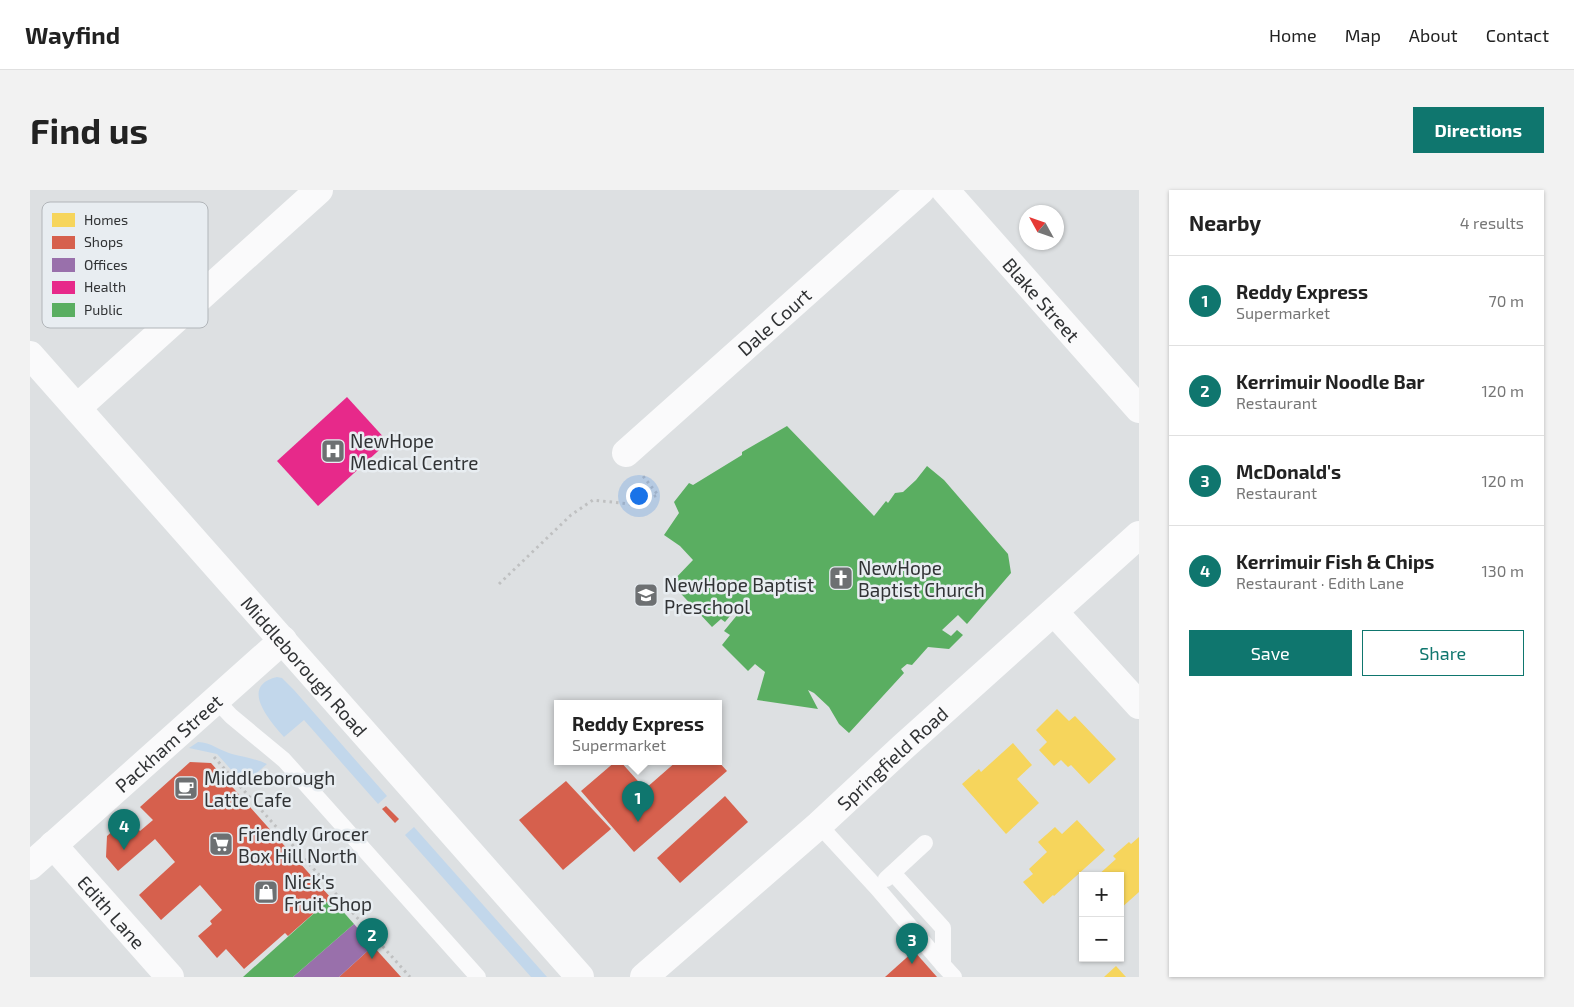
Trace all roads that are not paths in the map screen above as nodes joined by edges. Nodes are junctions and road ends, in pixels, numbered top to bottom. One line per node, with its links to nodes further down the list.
1 (320, 190): 4 (street)
2 (921, 190): 9 (street, Dale Court)
3 (945, 190): 8 (street, Blake Street)
4 (208, 290)
5 (166, 328): 7 (street)
6 (30, 355): 7 (street, Middleborough Road)
7 (77, 408): 12 (street, Middleborough Road)
8 (1139, 409)
9 (626, 454)
10 (1139, 535): 11 (street, Springfield Road)
11 (1054, 612): 14 (street); 15 (street, Springfield Road)
12 (283, 640): 13 (street, Packham Street); 24 (street, Middleborough Road)
13 (216, 700): 17 (street, Packham Street); 23 (lane)
14 (1139, 705)
15 (819, 825): 20 (lane); 25 (street, Springfield Road)
16 (925, 843): 19 (lane)
17 (53, 845): 18 (street, Packham Street); 22 (street, Edith Lane)
18 (30, 866)
19 (893, 873): 20 (lane); 21 (lane)
20 (877, 888): 21 (lane)
21 (949, 971)
22 (170, 977)
23 (478, 977)
24 (580, 977)
25 (644, 977)

